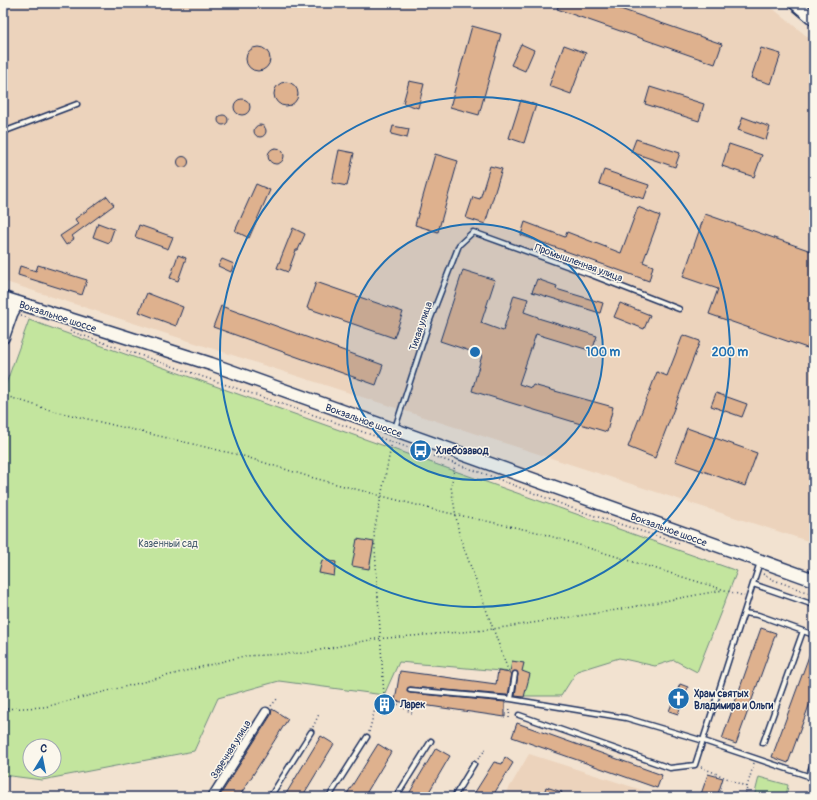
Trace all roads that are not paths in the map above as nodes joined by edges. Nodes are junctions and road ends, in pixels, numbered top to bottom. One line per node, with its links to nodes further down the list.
1 (795, 3): 2 (main road)
2 (814, 19)
3 (77, 104): 4 (lane)
4 (3, 132)
5 (473, 232): 8 (lane, Промышленная улица); 10 (lane, Тихая улица)
6 (3, 298): 7 (main road, Вокзальное шоссе)
7 (17, 303): 9 (main road); 10 (main road, Вокзальное шоссе)
8 (679, 309)
9 (3, 337)
10 (393, 436): 11 (main road, Вокзальное шоссе)
11 (759, 566): 12 (main road, Вокзальное шоссе); 13 (lane)
12 (814, 580)
13 (753, 584): 14 (lane); 15 (lane)
14 (814, 605)
15 (744, 613): 16 (lane); 26 (lane)
16 (803, 631): 17 (lane); 27 (lane)
17 (814, 635)
18 (515, 674): 20 (lane)
19 (410, 690): 20 (lane)
20 (511, 699): 26 (lane)
21 (266, 712): 32 (street, Заречная улица)
22 (519, 715): 26 (lane)
23 (311, 732): 33 (lane)
24 (367, 737): 34 (lane)
25 (431, 741): 35 (lane)
26 (704, 741): 30 (lane)
27 (763, 743)
28 (814, 761): 30 (lane)
29 (474, 764): 36 (lane)
30 (808, 777): 31 (lane)
31 (814, 778)
32 (212, 797)
33 (270, 797)
34 (329, 797)
35 (396, 797)
36 (454, 797)

